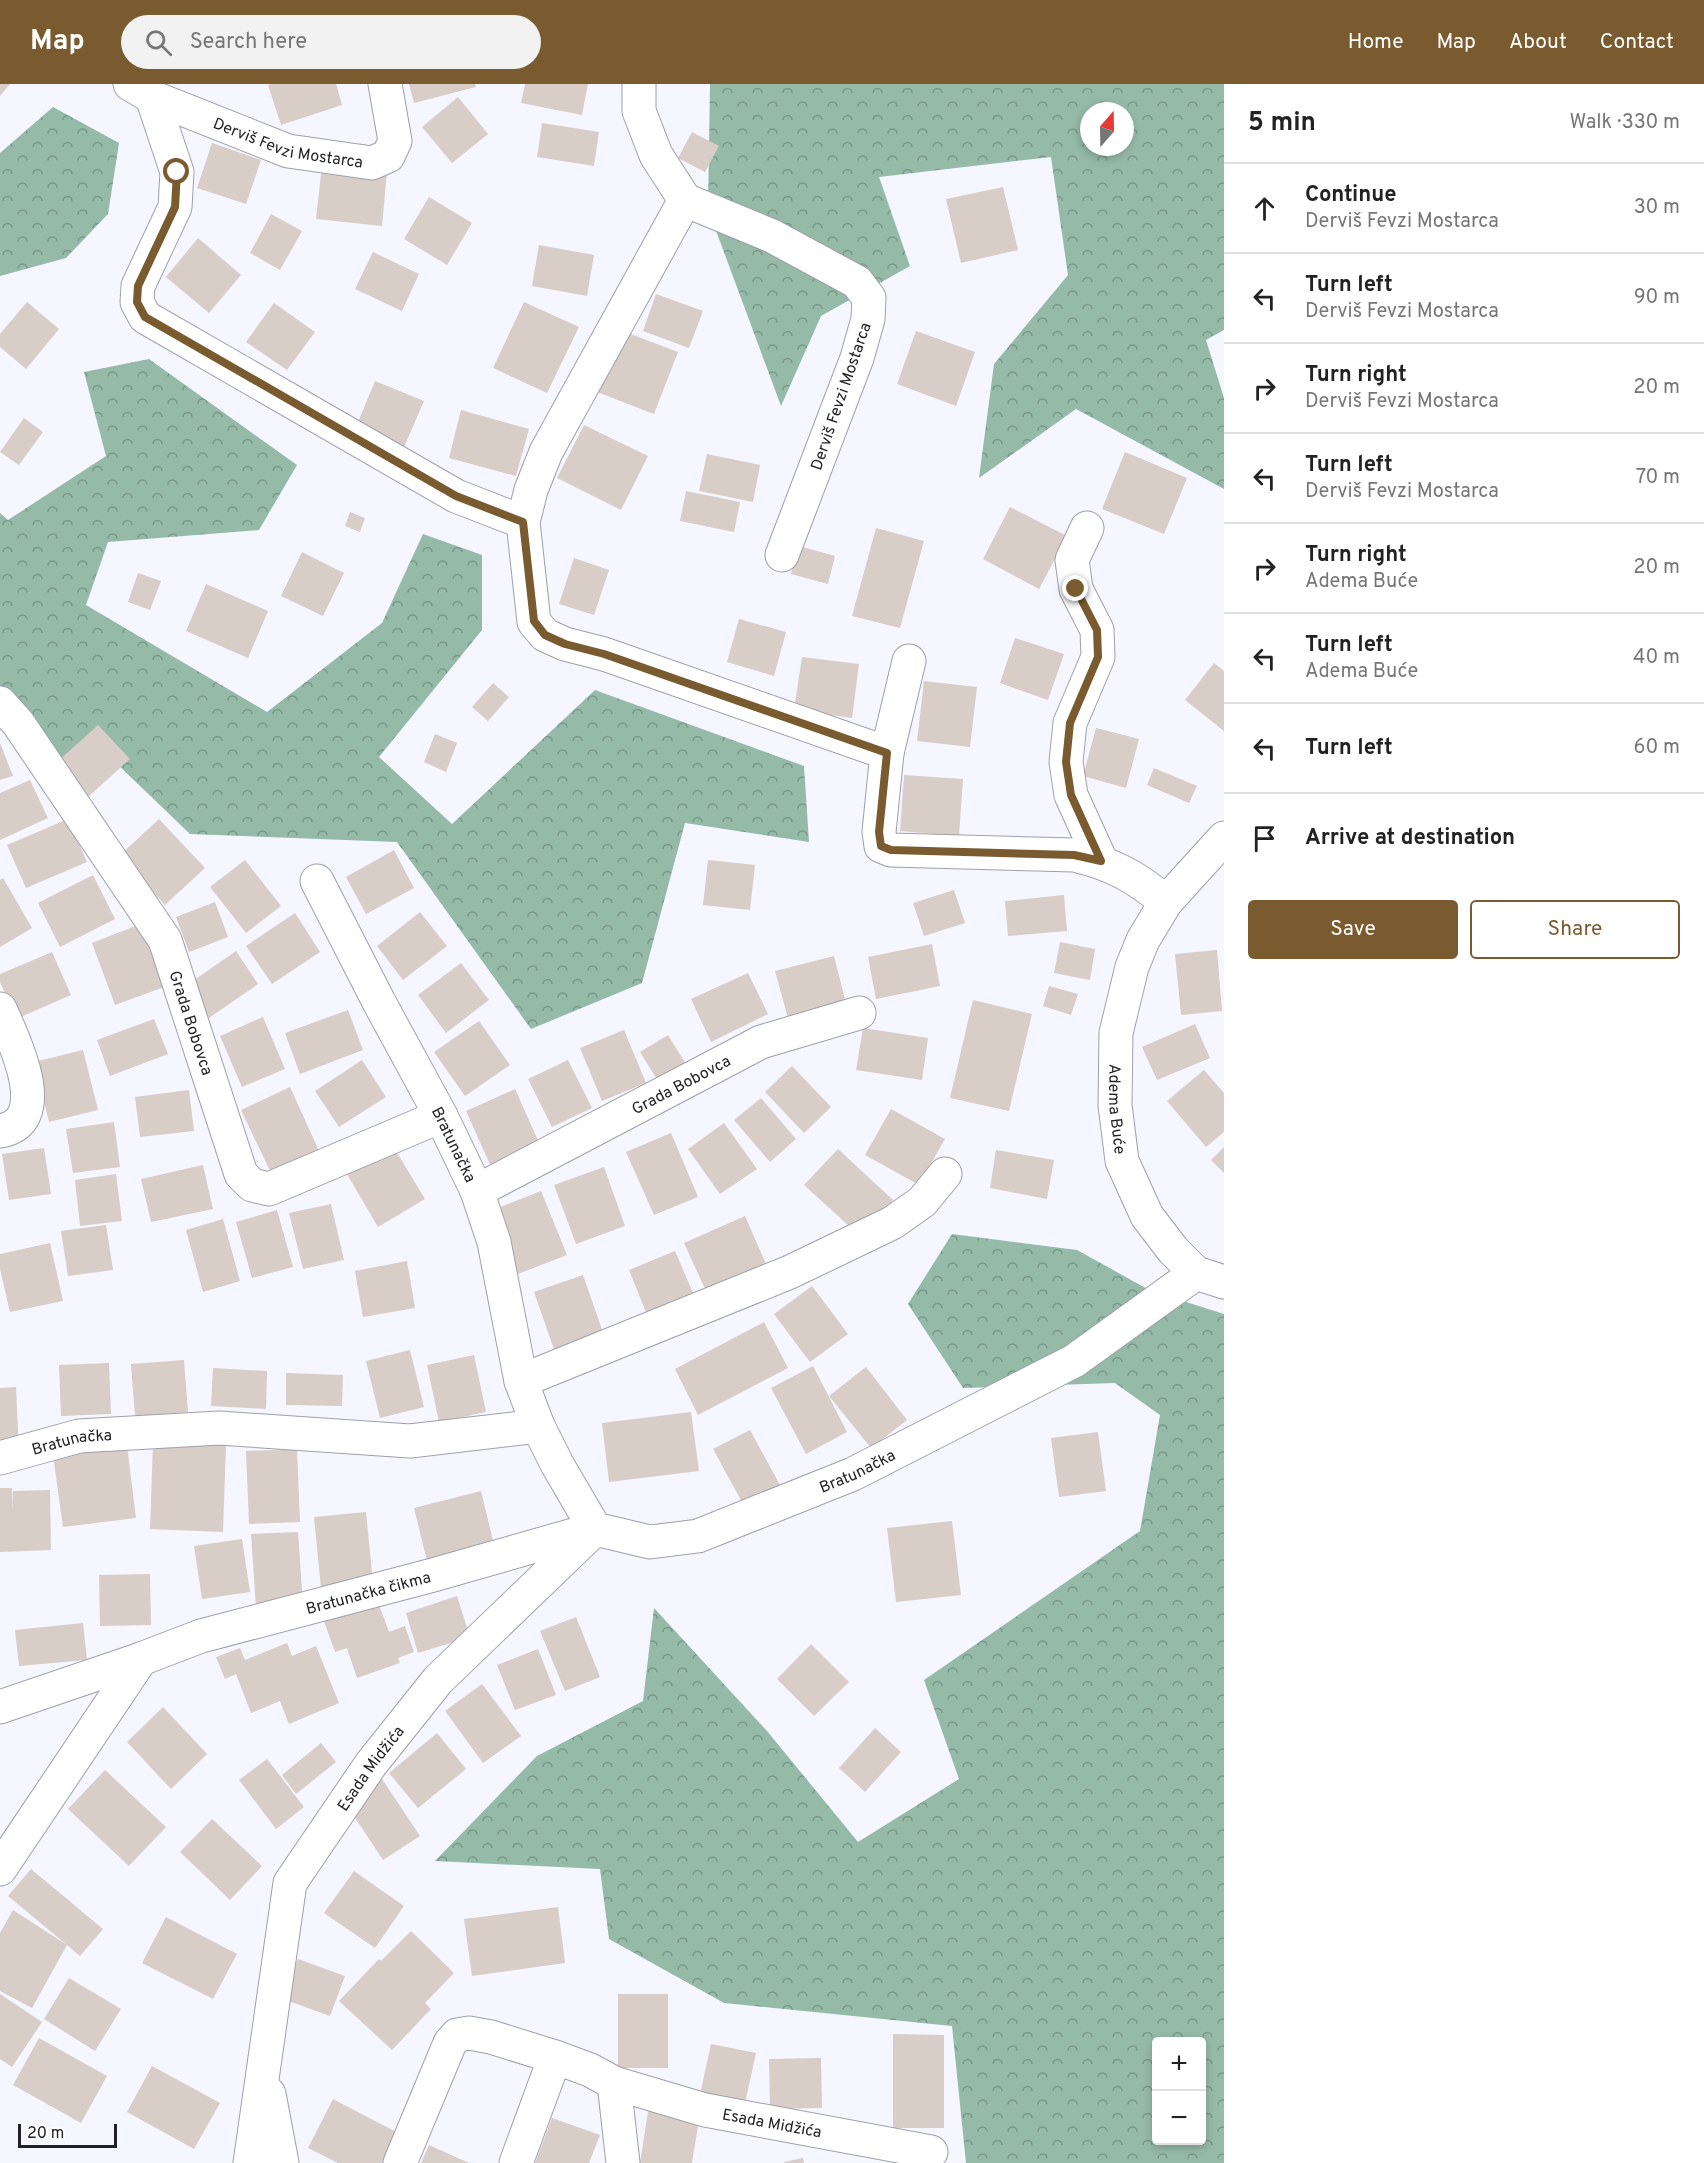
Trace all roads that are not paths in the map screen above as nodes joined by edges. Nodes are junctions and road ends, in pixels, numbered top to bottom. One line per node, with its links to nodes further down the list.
1 (385, 84): 3 (street, Derviš Fevzi Mostarca)
2 (639, 84): 4 (street)
3 (141, 90): 5 (street, Derviš Fevzi Mostarca)
4 (685, 200): 5 (street); 7 (street, Derviš Fevzi Mostarca)
5 (523, 522): 10 (street)
6 (1087, 528): 12 (street)
7 (782, 555)
8 (909, 661): 10 (street)
9 (0, 703): 17 (street, Grada Bobovca)
10 (887, 753): 12 (street)
11 (1219, 853): 14 (street, Adema Buće)
12 (1101, 861): 14 (street)
13 (317, 881): 17 (street, Bratunačka)
14 (1166, 902): 21 (street, Adema Buće)
15 (0, 1009): 18 (street)
16 (859, 1013): 20 (street, Grada Bobovca)
17 (441, 1116): 20 (street, Bratunačka)
18 (0, 1131)
19 (945, 1174): 22 (street)
20 (477, 1191): 22 (street, Bratunačka)
21 (1210, 1278): 25 (street, Bratunačka)
22 (521, 1381): 23 (street, Bratunačka)
23 (538, 1426): 24 (street, Bratunačka); 25 (street, Bratunačka)
24 (0, 1458)
25 (595, 1529): 26 (street, Bratunačka čikma); 30 (street, Esada Midžića)
26 (141, 1659): 27 (street, Bratunačka čikma); 28 (street)
27 (0, 1707)
28 (0, 1869)
29 (555, 2056): 31 (street, Esada Midžića); 35 (street, Esada Midžića); 36 (street)
30 (265, 2071): 33 (street, Esada Midžića); 34 (street, Esada Midžića)
31 (614, 2083): 32 (street, Esada Midžića); 37 (street)
32 (932, 2152)
33 (250, 2163)
34 (282, 2163)
35 (400, 2163)
36 (516, 2163)
37 (623, 2163)

